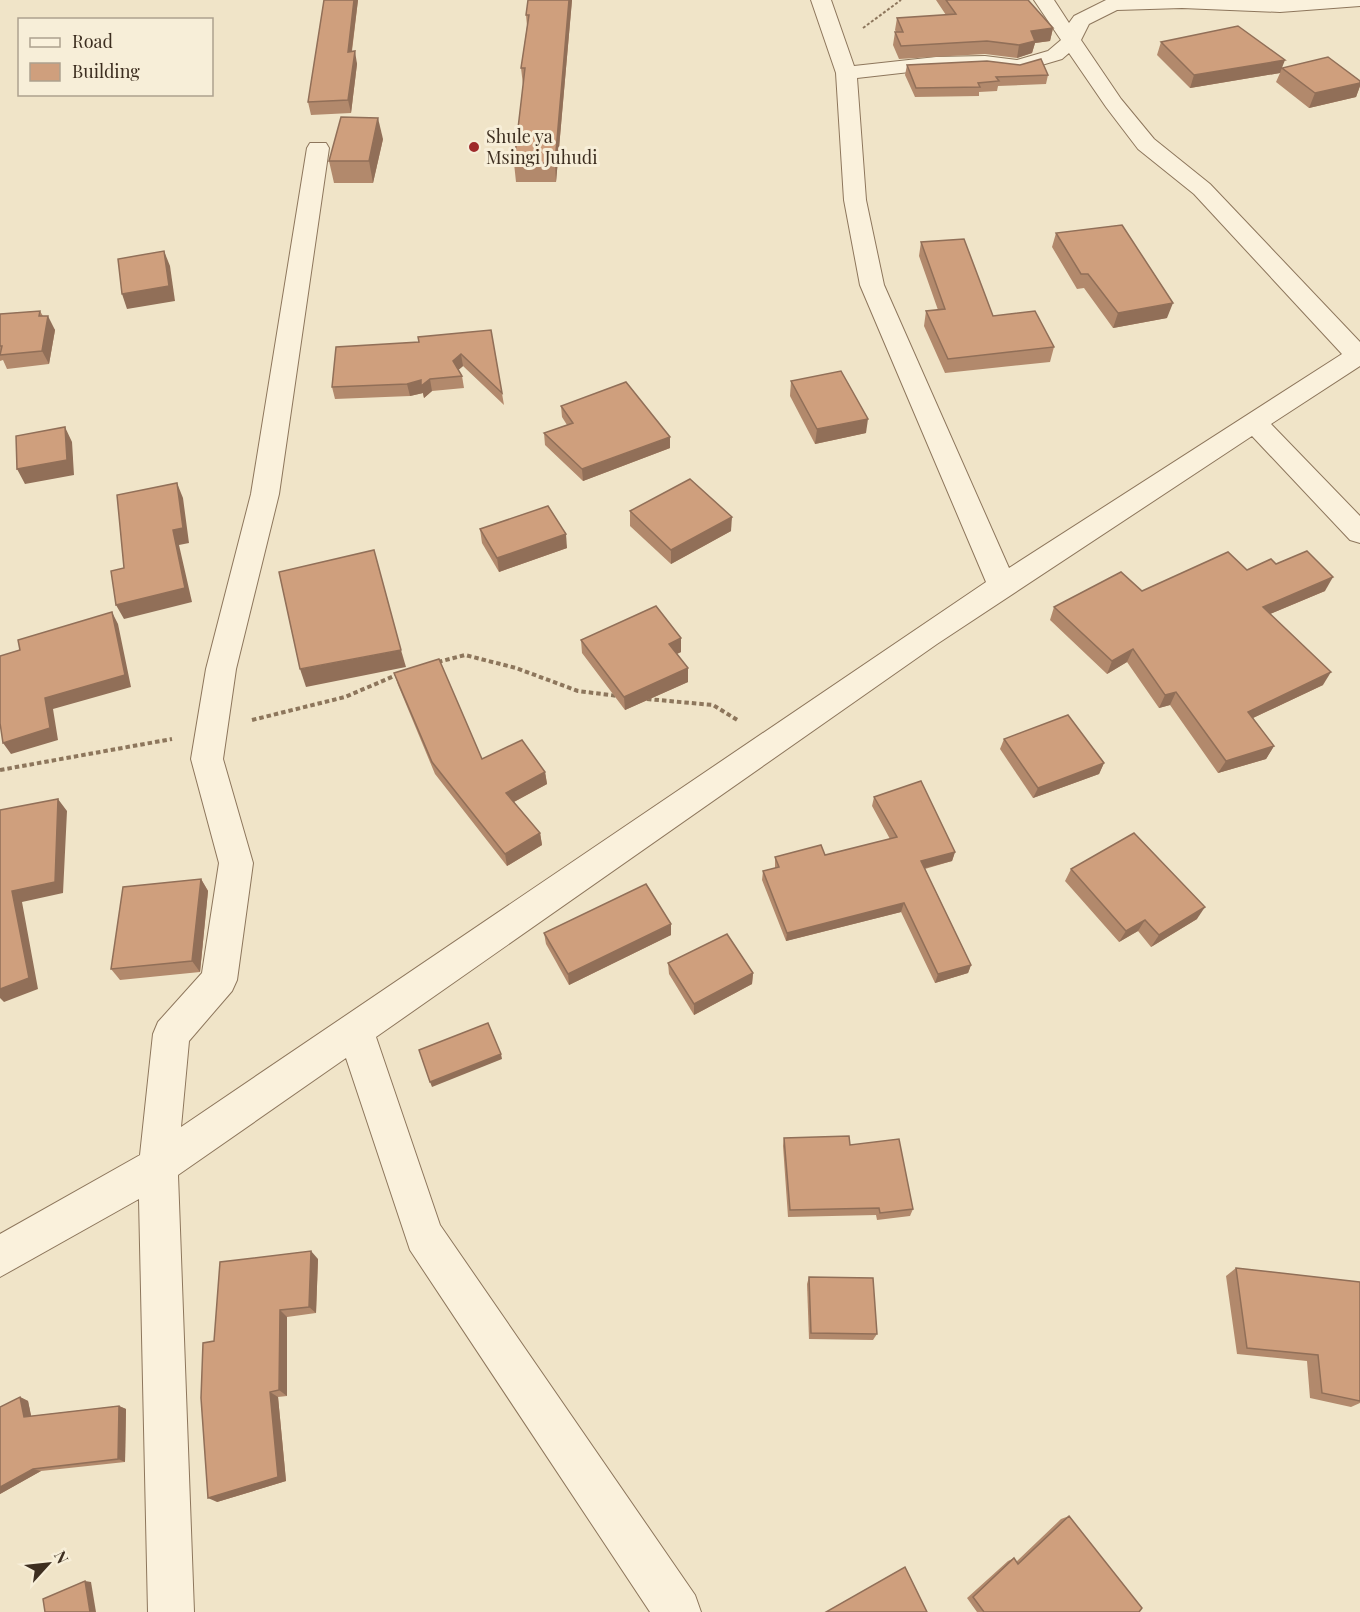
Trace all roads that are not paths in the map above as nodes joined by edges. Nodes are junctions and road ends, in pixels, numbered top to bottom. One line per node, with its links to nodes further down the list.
1 (821, 0): 5 (street)
2 (1044, 0): 4 (street)
3 (1360, 0): 4 (street)
4 (1070, 42): 5 (street); 7 (street)
5 (846, 73): 10 (street)
6 (318, 148): 12 (street)
7 (1359, 354): 8 (street)
8 (1254, 422): 9 (street); 10 (street)
9 (1360, 533)
10 (1002, 585): 11 (street)
11 (356, 1030): 12 (street); 15 (street)
12 (158, 1166): 13 (street); 14 (street)
13 (0, 1257)
14 (171, 1612)
15 (678, 1612)

